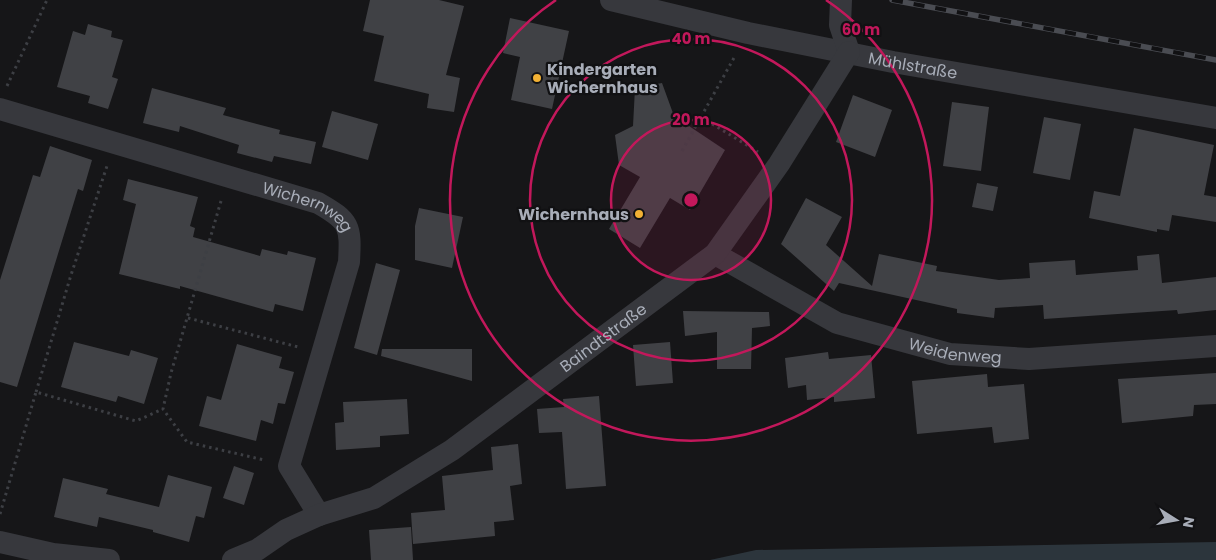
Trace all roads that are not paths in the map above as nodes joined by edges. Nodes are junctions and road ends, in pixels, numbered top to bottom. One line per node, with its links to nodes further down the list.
1 (611, 0): 3 (street, Mühlstraße)
2 (841, 0): 3 (street)
3 (849, 52): 5 (street, Mühlstraße); 6 (street, Baindtstraße)
4 (2, 100): 8 (street, Wichernweg)
5 (1216, 118)
6 (715, 254): 7 (street, Weidenweg); 8 (street, Baindtstraße)
7 (1216, 346)
8 (318, 516): 11 (street, Baindtstraße)
9 (0, 542): 10 (street)
10 (109, 560)
11 (233, 560)

